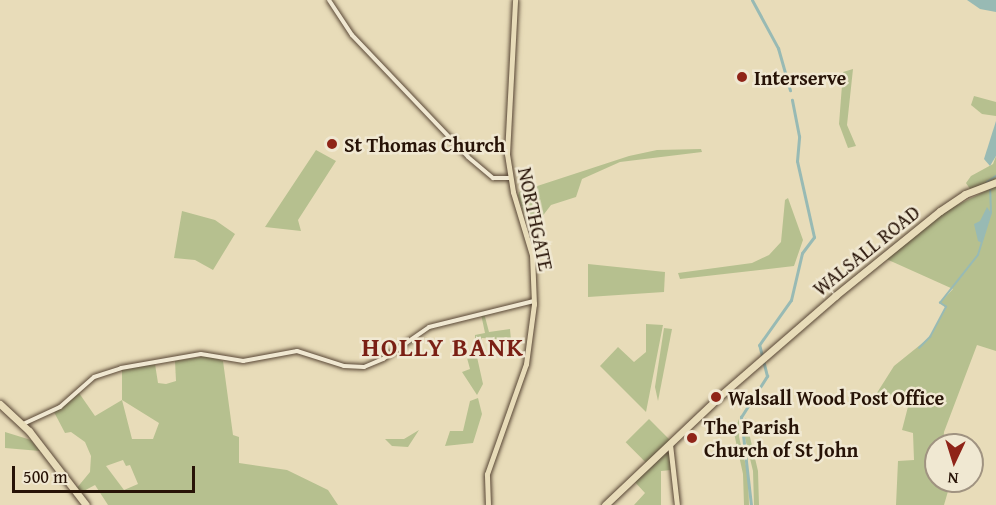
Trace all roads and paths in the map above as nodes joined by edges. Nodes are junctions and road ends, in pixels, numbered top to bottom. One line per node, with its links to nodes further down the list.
1 (329, 0): 3 (street)
2 (515, 0): 3 (main road, NORTHGATE)
3 (510, 178): 5 (main road, NORTHGATE)
4 (996, 182): 8 (highway, WALSALL ROAD)
5 (534, 301): 7 (street); 10 (main road, NORTHGATE)
6 (0, 405): 7 (highway)
7 (23, 425): 9 (highway)
8 (671, 442): 11 (highway, WALSALL ROAD); 12 (main road)
9 (86, 505)
10 (488, 505)
11 (605, 505)
12 (677, 505)

